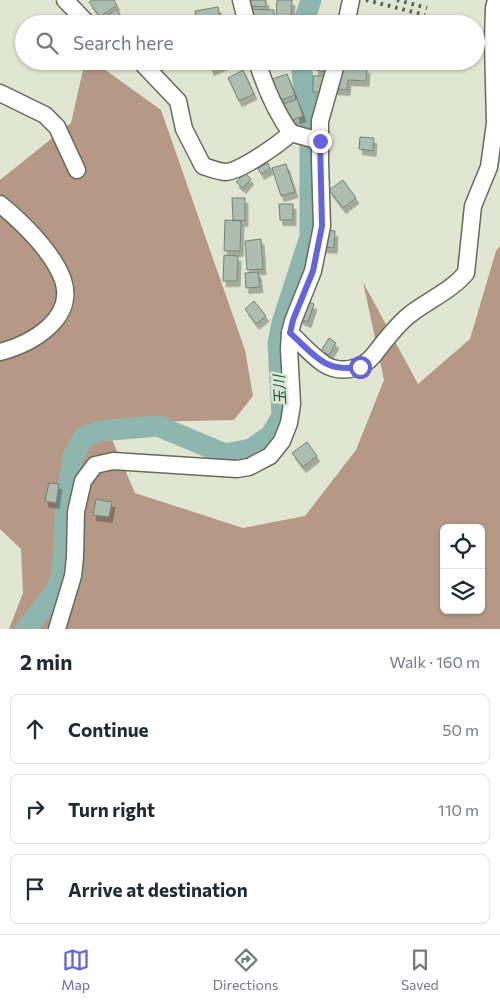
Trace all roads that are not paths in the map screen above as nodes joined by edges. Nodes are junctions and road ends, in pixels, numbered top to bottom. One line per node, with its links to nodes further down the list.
1 (65, 0): 5 (street)
2 (242, 0): 6 (street)
3 (351, 0): 7 (street)
4 (496, 0): 16 (street)
5 (79, 15)
6 (244, 15)
7 (348, 15)
8 (148, 70): 12 (street)
9 (260, 70): 12 (street)
10 (334, 70): 13 (street)
11 (0, 93): 14 (street)
12 (295, 134): 13 (street)
13 (320, 141): 16 (street)
14 (78, 170)
15 (0, 204): 17 (street)
16 (290, 333): 18 (street)
17 (0, 352)
18 (57, 629)

